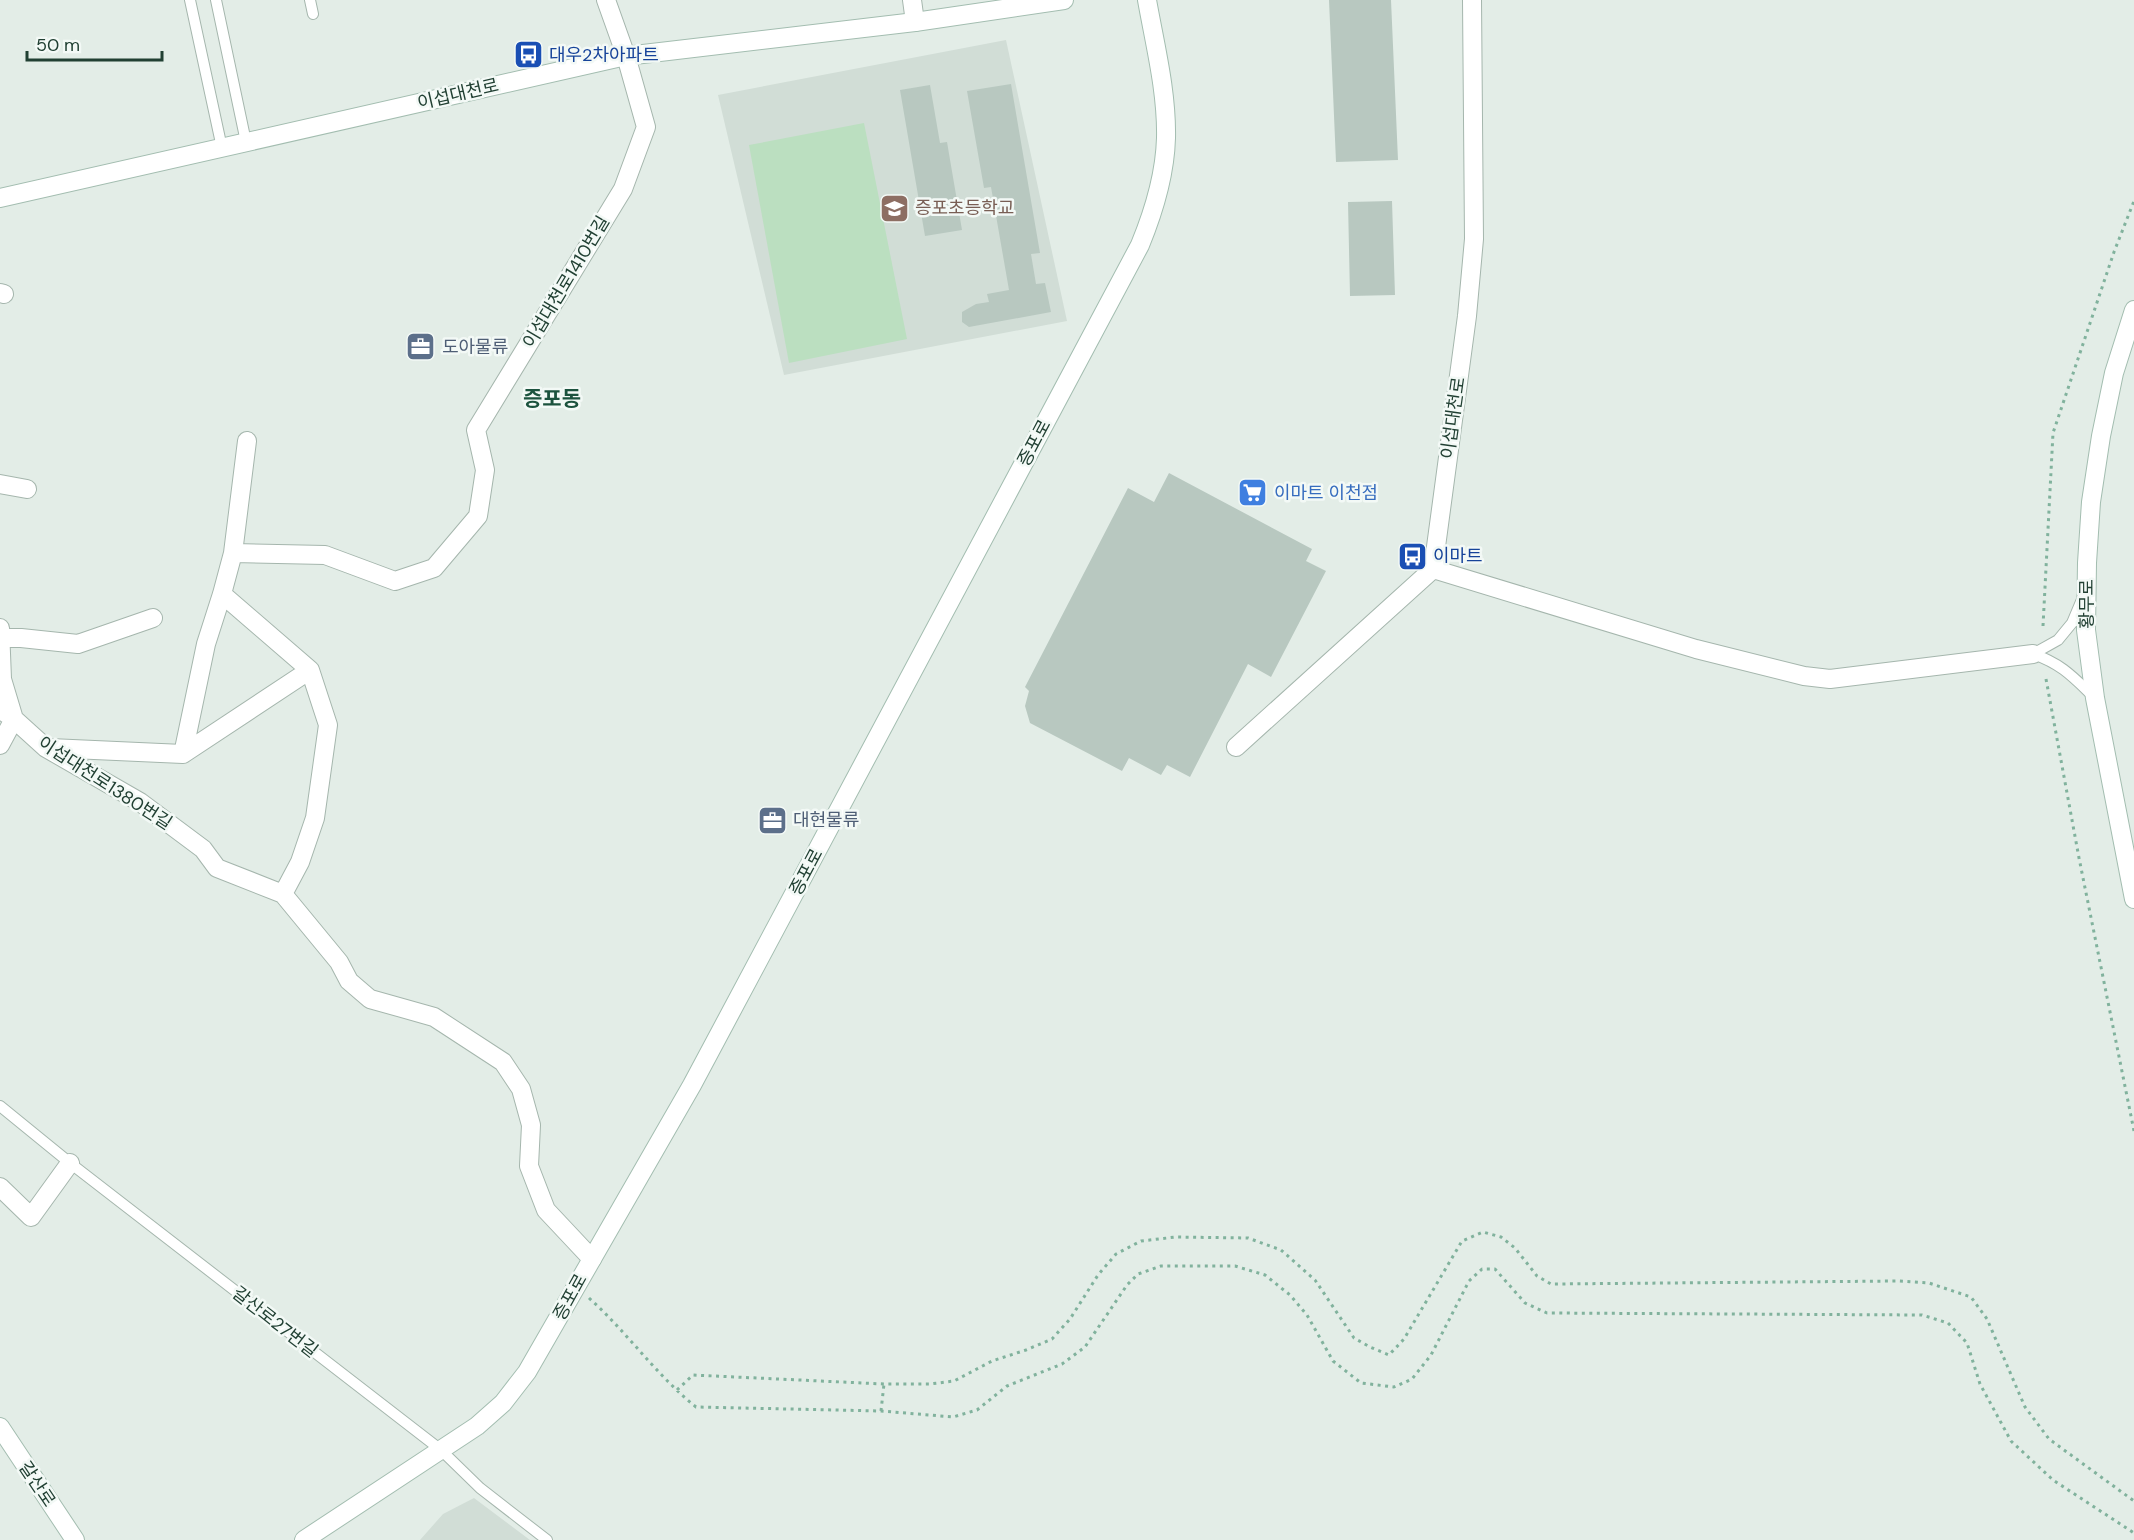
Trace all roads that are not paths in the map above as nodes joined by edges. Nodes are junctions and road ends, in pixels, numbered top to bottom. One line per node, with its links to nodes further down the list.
1 (190, 0): 13 (lane)
2 (216, 0): 12 (lane)
3 (310, 0): 9 (lane)
4 (606, 0): 11 (street, 이섭대천로1410번길)
5 (912, 0): 10 (street)
6 (1064, 0): 10 (street, 이섭대천로)
7 (1148, 0): 38 (street, 증포로)
8 (1472, 0): 20 (street, 이섭대천로)
9 (313, 14)
10 (915, 22): 11 (street, 이섭대천로)
11 (626, 56): 12 (street, 이섭대천로); 19 (street, 이섭대천로1410번길)
12 (246, 142): 13 (street, 이섭대천로)
13 (222, 148): 14 (street, 이섭대천로)
14 (0, 198)
15 (2134, 310): 21 (street, 황무로)
16 (247, 441): 19 (street)
17 (0, 484): 18 (street)
18 (27, 489)
19 (233, 553): 22 (street)
20 (1433, 569): 25 (street); 30 (street)
21 (2087, 588): 25 (lane); 27 (street, 황무로)
22 (222, 594): 26 (street); 32 (street)
23 (153, 618): 24 (street)
24 (1, 633): 28 (street)
25 (2033, 654): 27 (lane)
26 (310, 670): 32 (street); 33 (street)
27 (2095, 699): 34 (street, 황무로)
28 (7, 715): 29 (street); 31 (street, 이섭대천로1380번길)
29 (0, 745)
30 (1236, 747)
31 (46, 748): 32 (street); 33 (street, 이섭대천로1380번길)
32 (183, 754)
33 (283, 894): 38 (street, 이섭대천로1380번길)
34 (2134, 899)
35 (0, 1106): 36 (lane, 갈산로27번길)
36 (70, 1163): 37 (street); 40 (lane, 갈산로27번길)
37 (0, 1187)
38 (592, 1258): 40 (street, 증포로)
39 (0, 1427): 41 (street, 갈산로)
40 (441, 1450): 42 (street, 증포로); 43 (lane, 갈산로27번길)
41 (75, 1540)
42 (304, 1540)
43 (547, 1540)

